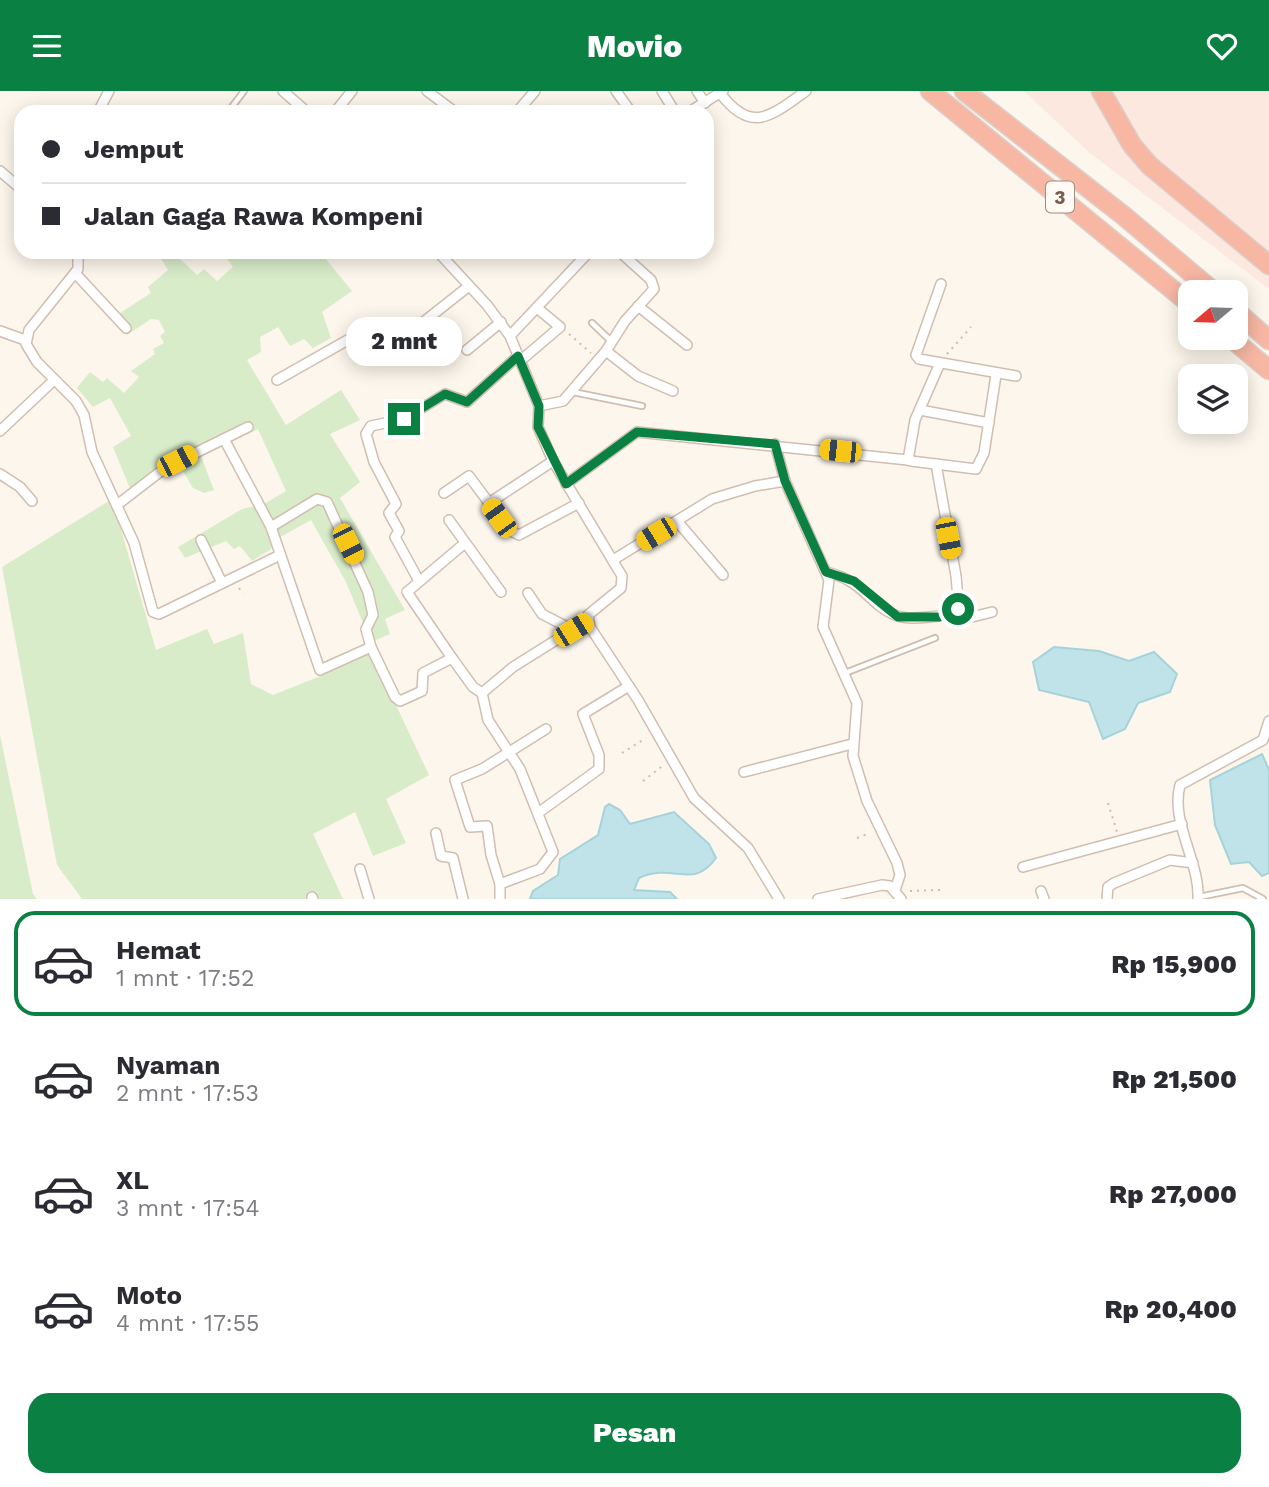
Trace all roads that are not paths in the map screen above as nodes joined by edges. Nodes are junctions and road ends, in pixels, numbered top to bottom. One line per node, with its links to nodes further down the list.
1 (244, 91): 13 (lane)
2 (283, 91): 14 (street)
3 (352, 91): 15 (street)
4 (427, 91): 16 (street)
5 (535, 91): 17 (street)
6 (697, 91): 12 (street)
7 (806, 91): 11 (street)
8 (930, 91): 30 (highway, 3)
9 (964, 91): 27 (highway, 3)
10 (1101, 91): 25 (highway)
11 (722, 92): 12 (street)
12 (705, 103): 18 (street)
13 (233, 105)
14 (297, 105)
15 (341, 105)
16 (446, 105)
17 (523, 105)
18 (701, 105)
19 (0, 171): 20 (street)
20 (14, 183)
21 (80, 259): 26 (street)
22 (444, 259): 29 (street)
23 (582, 259): 32 (street)
24 (627, 259): 31 (street)
25 (1269, 265)
26 (75, 273): 38 (street); 41 (street)
27 (1199, 280)
28 (941, 284): 49 (street)
29 (469, 286): 34 (street); 53 (street)
30 (1178, 294)
31 (638, 306): 43 (street); 44 (street)
32 (537, 308): 40 (street); 48 (street)
33 (1248, 313): 37 (highway)
34 (502, 322): 40 (street); 45 (street)
35 (1248, 322): 42 (highway)
36 (592, 323): 43 (lane)
37 (1269, 326)
38 (126, 328)
39 (0, 331): 41 (street)
40 (510, 336): 48 (street)
41 (25, 340): 54 (street)
42 (1269, 340)
43 (611, 342): 47 (street)
44 (687, 345)
45 (467, 350)
46 (1245, 350): 50 (highway)
47 (606, 351): 55 (street); 56 (street)
48 (519, 358): 57 (street); 85 (street)
49 (940, 363): 51 (street); 59 (street)
50 (1269, 370)
51 (996, 375): 52 (street); 60 (street)
52 (1016, 376)
53 (277, 380)
54 (53, 381): 62 (street); 73 (street)
55 (572, 391): 57 (street); 58 (lane)
56 (673, 391)
57 (539, 406): 66 (street)
58 (642, 406)
59 (920, 410): 60 (street); 65 (street)
60 (989, 423): 67 (street)
61 (248, 427): 63 (street)
62 (0, 431)
63 (224, 439): 73 (street); 78 (street)
64 (775, 444): 65 (street); 69 (street); 70 (street)
65 (908, 460): 67 (street)
66 (553, 461): 70 (street); 74 (street)
67 (936, 464): 89 (street)
68 (0, 474): 72 (street)
69 (785, 481): 77 (street); 83 (street)
70 (566, 484): 75 (street)
71 (444, 493): 74 (street)
72 (32, 501)
73 (115, 502): 86 (street)
74 (489, 503): 75 (street)
75 (579, 503): 82 (street)
76 (449, 520): 80 (street)
77 (677, 521): 82 (street); 84 (street)
78 (271, 527): 81 (street); 94 (street)
79 (201, 540): 86 (street)
80 (465, 543): 85 (street); 87 (street)
81 (280, 555): 86 (street); 94 (street)
82 (613, 560): 91 (street)
83 (826, 572): 89 (street); 96 (street)
84 (723, 575)
85 (419, 581): 95 (street)
86 (222, 583)
87 (501, 592)
88 (528, 593): 92 (street)
89 (958, 609): 90 (street)
90 (992, 613)
91 (588, 620): 92 (street); 97 (street)
92 (573, 630): 98 (street)
93 (935, 638): 96 (lane)
94 (371, 647): 95 (street)
95 (452, 658): 98 (street)
96 (845, 673): 101 (street)
97 (629, 686): 104 (street); 116 (street)
98 (482, 693): 102 (street)
99 (1269, 721): 105 (street)
100 (545, 729): 102 (street)
101 (852, 744): 103 (street); 111 (street)
102 (509, 752): 104 (street); 110 (street)
103 (744, 772)
104 (538, 813): 110 (street)
105 (1182, 824): 107 (street); 108 (street)
106 (436, 833): 114 (street)
107 (1193, 863): 112 (street); 118 (street)
108 (1023, 867)
109 (360, 869): 113 (street)
110 (500, 884): 115 (street)
111 (898, 895): 117 (street)
112 (1198, 898): 119 (lane)
113 (369, 899)
114 (463, 899)
115 (500, 899)
116 (779, 899)
117 (818, 899)
118 (1107, 899)
119 (1263, 899)

